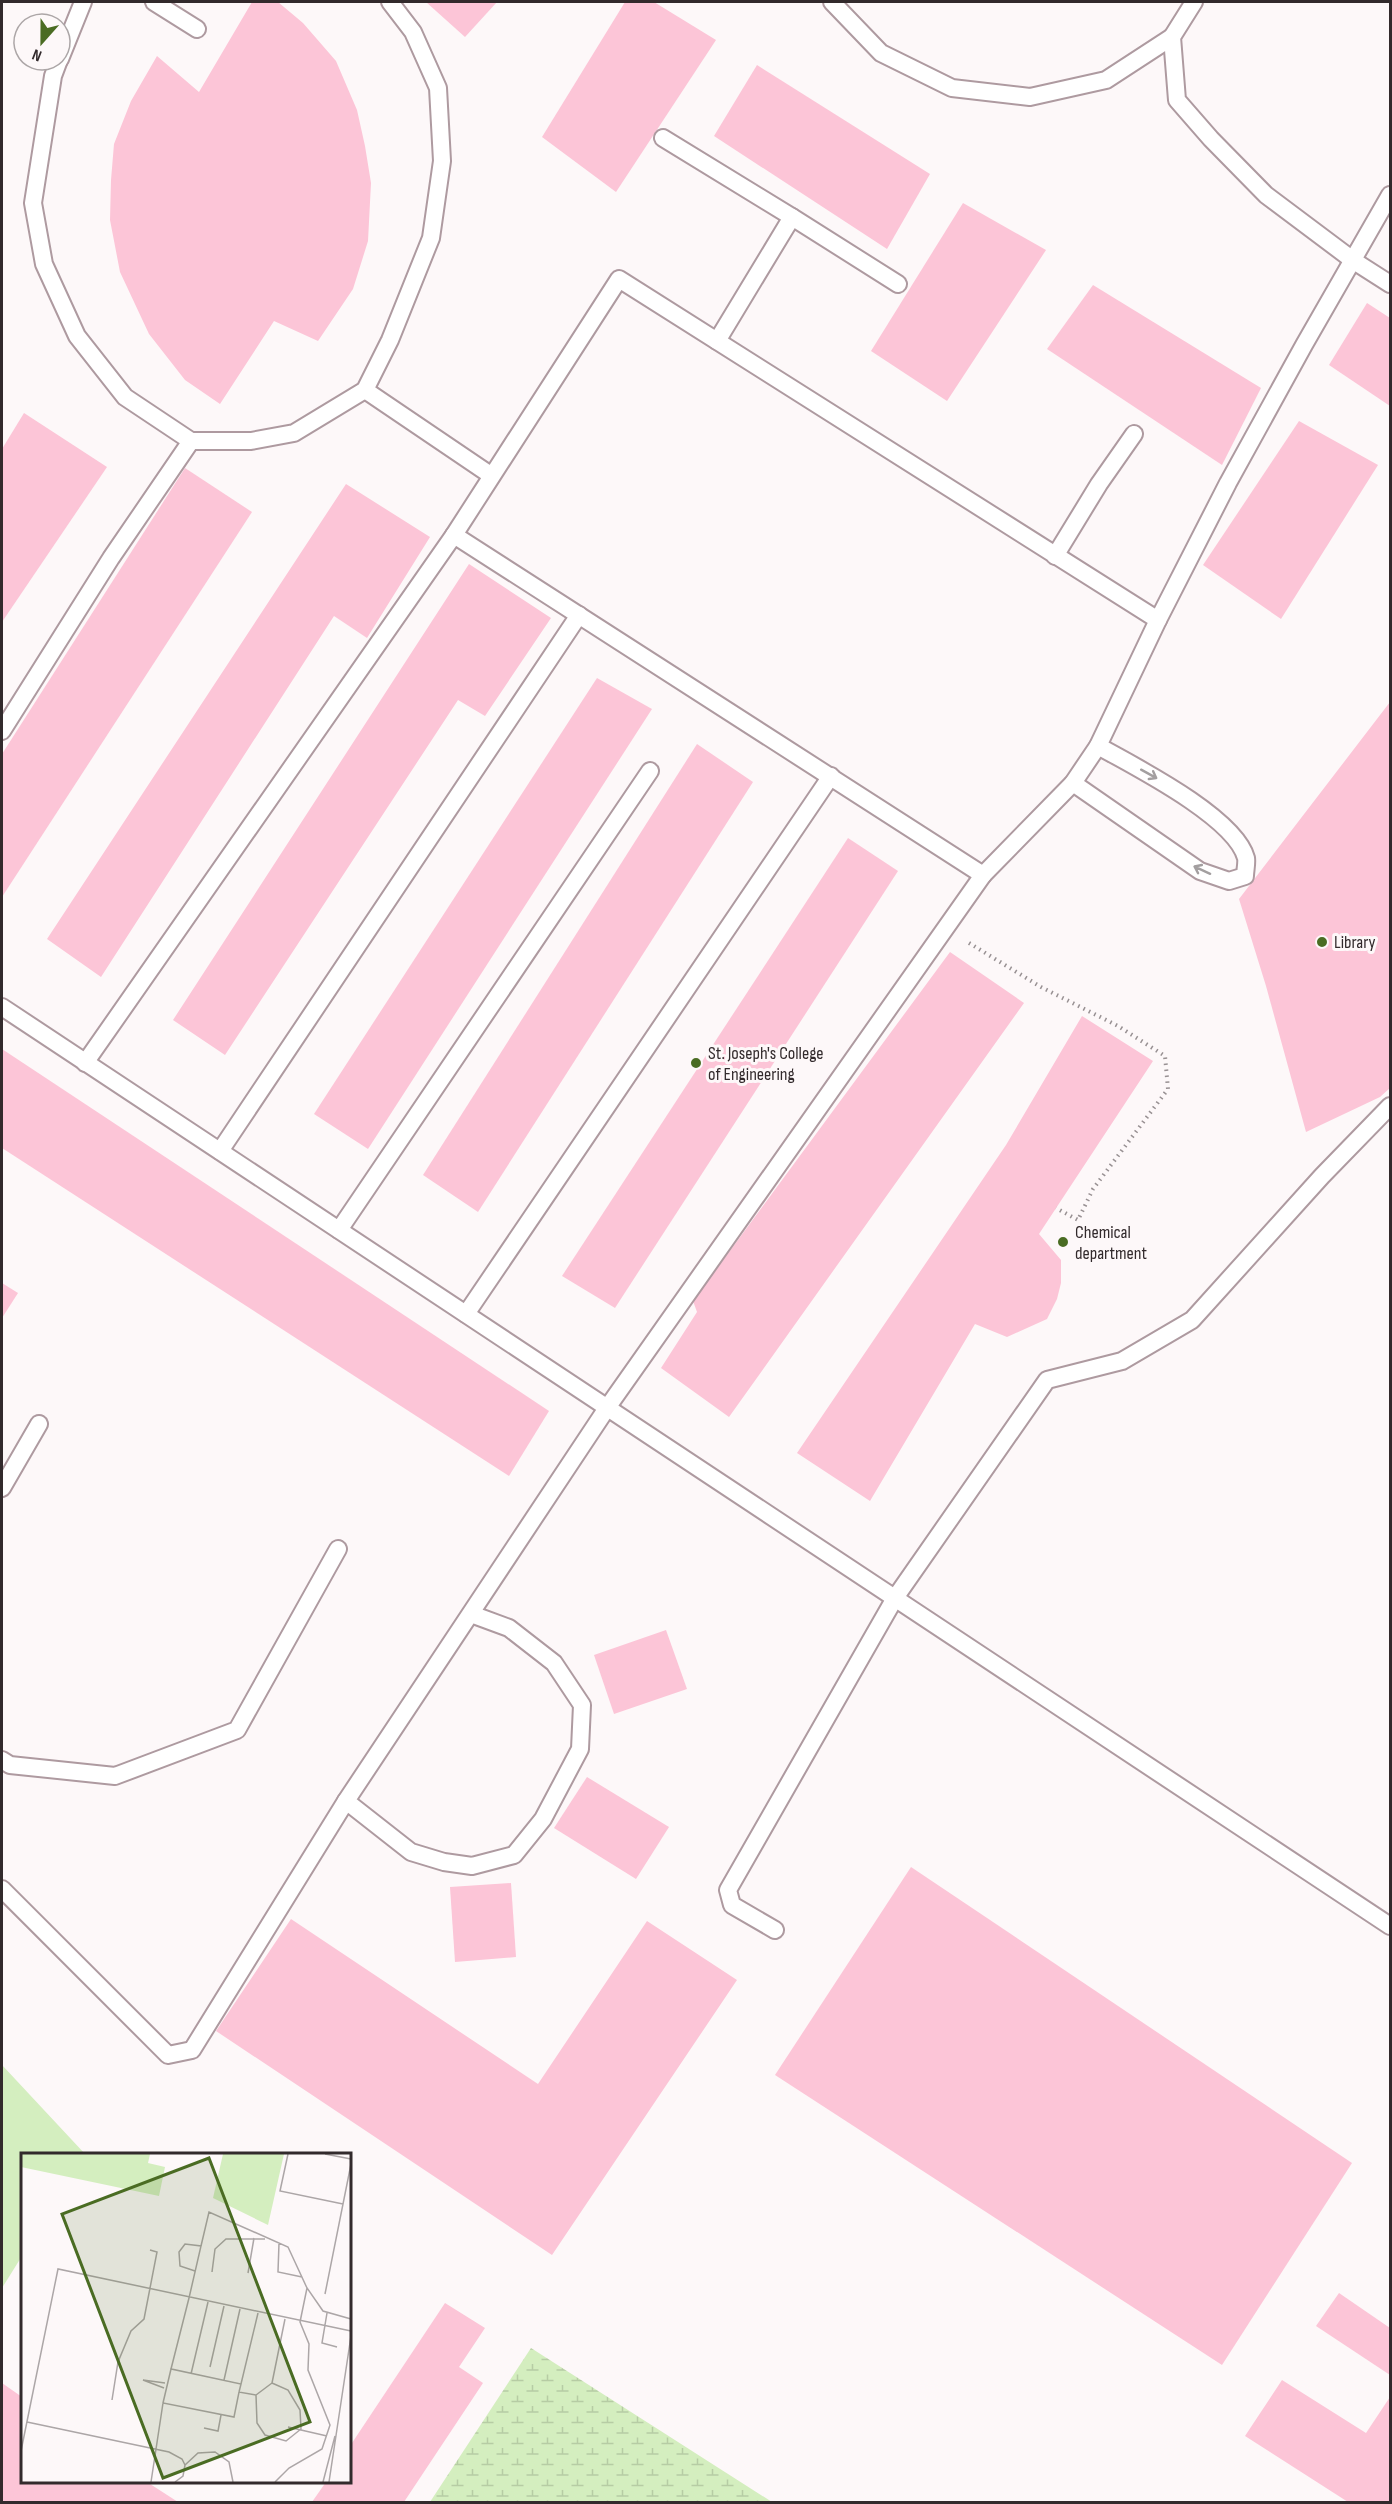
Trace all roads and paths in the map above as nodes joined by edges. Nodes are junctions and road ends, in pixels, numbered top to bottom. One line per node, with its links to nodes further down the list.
1 (83, 2): 6 (lane)
2 (154, 2): 7 (lane)
3 (390, 2): 17 (lane)
4 (832, 2): 8 (lane)
5 (1194, 2): 8 (lane)
6 (72, 29)
7 (197, 29)
8 (1172, 37): 13 (lane)
9 (56, 72): 19 (lane)
10 (663, 138): 12 (lane)
11 (1390, 195): 13 (lane)
12 (792, 218): 14 (lane); 16 (lane)
13 (1354, 261): 15 (lane); 24 (lane)
14 (898, 284)
15 (1390, 284)
16 (717, 341): 20 (lane); 22 (lane)
17 (365, 390): 19 (lane); 20 (lane)
18 (1134, 434): 22 (lane)
19 (191, 441): 25 (lane)
20 (492, 476): 21 (lane)
21 (454, 535): 23 (lane); 33 (lane)
22 (1055, 556): 24 (lane)
23 (579, 615): 28 (lane); 35 (lane)
24 (1158, 620): 26 (lane)
25 (2, 731)
26 (1098, 746): 29 (lane); 29 (lane, one-way to 29)
27 (650, 771): 37 (lane)
28 (831, 776): 30 (lane); 38 (lane)
29 (1073, 783): 30 (lane)
30 (983, 875): 31 (lane)
31 (964, 902): 36 (path); 39 (lane)
32 (2, 1007): 33 (lane)
33 (85, 1063): 35 (lane)
34 (1390, 1106): 43 (lane)
35 (220, 1151): 37 (lane)
36 (1056, 1208)
37 (339, 1230): 38 (lane)
38 (466, 1314): 39 (lane)
39 (607, 1408): 43 (lane); 44 (lane)
40 (39, 1424): 41 (lane)
41 (2, 1488)
42 (338, 1549): 45 (lane)
43 (895, 1598): 48 (lane); 49 (lane)
44 (471, 1614): 46 (lane); 46 (lane)
45 (2, 1760)
46 (346, 1801): 47 (lane)
47 (2, 1889)
48 (1390, 1926)
49 (776, 1930)

